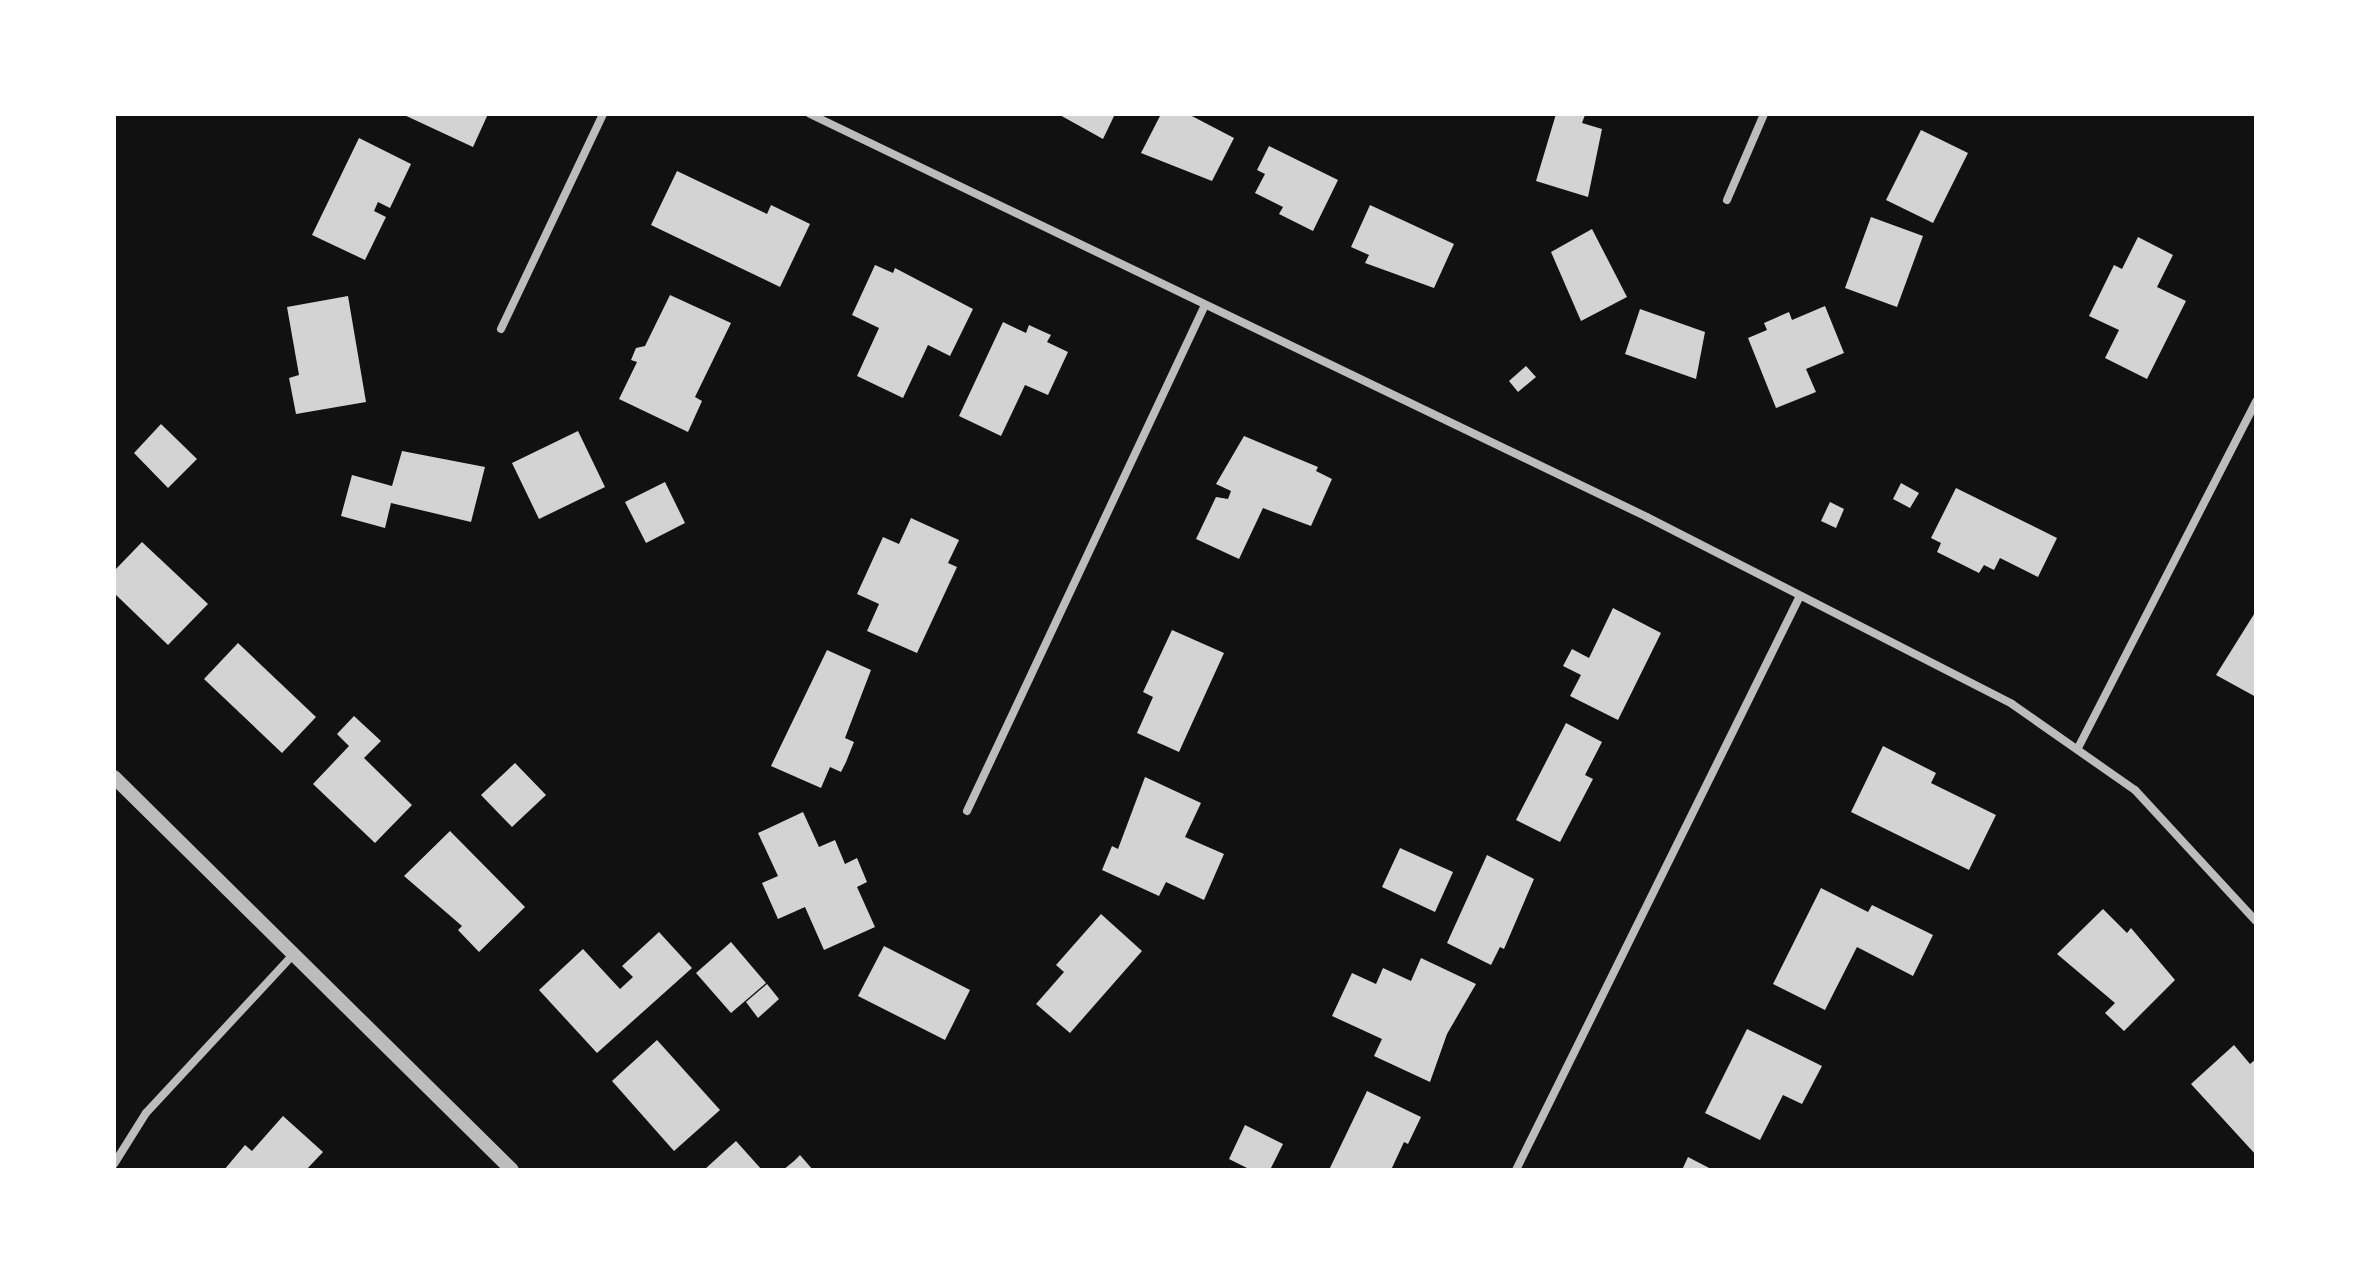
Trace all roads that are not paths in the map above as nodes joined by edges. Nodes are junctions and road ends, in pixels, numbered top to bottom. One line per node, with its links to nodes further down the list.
1 (603, 114): 6 (street)
2 (810, 114): 5 (street)
3 (1764, 114): 4 (street)
4 (1727, 200)
5 (1205, 305): 8 (street); 11 (street)
6 (501, 329)
7 (2256, 401): 9 (street)
8 (1799, 598): 9 (street); 16 (street)
9 (2078, 748): 12 (street)
10 (114, 777): 13 (street)
11 (967, 811)
12 (2256, 921)
13 (294, 954): 14 (street); 15 (street)
14 (114, 1164)
15 (512, 1170)
16 (1516, 1170)

